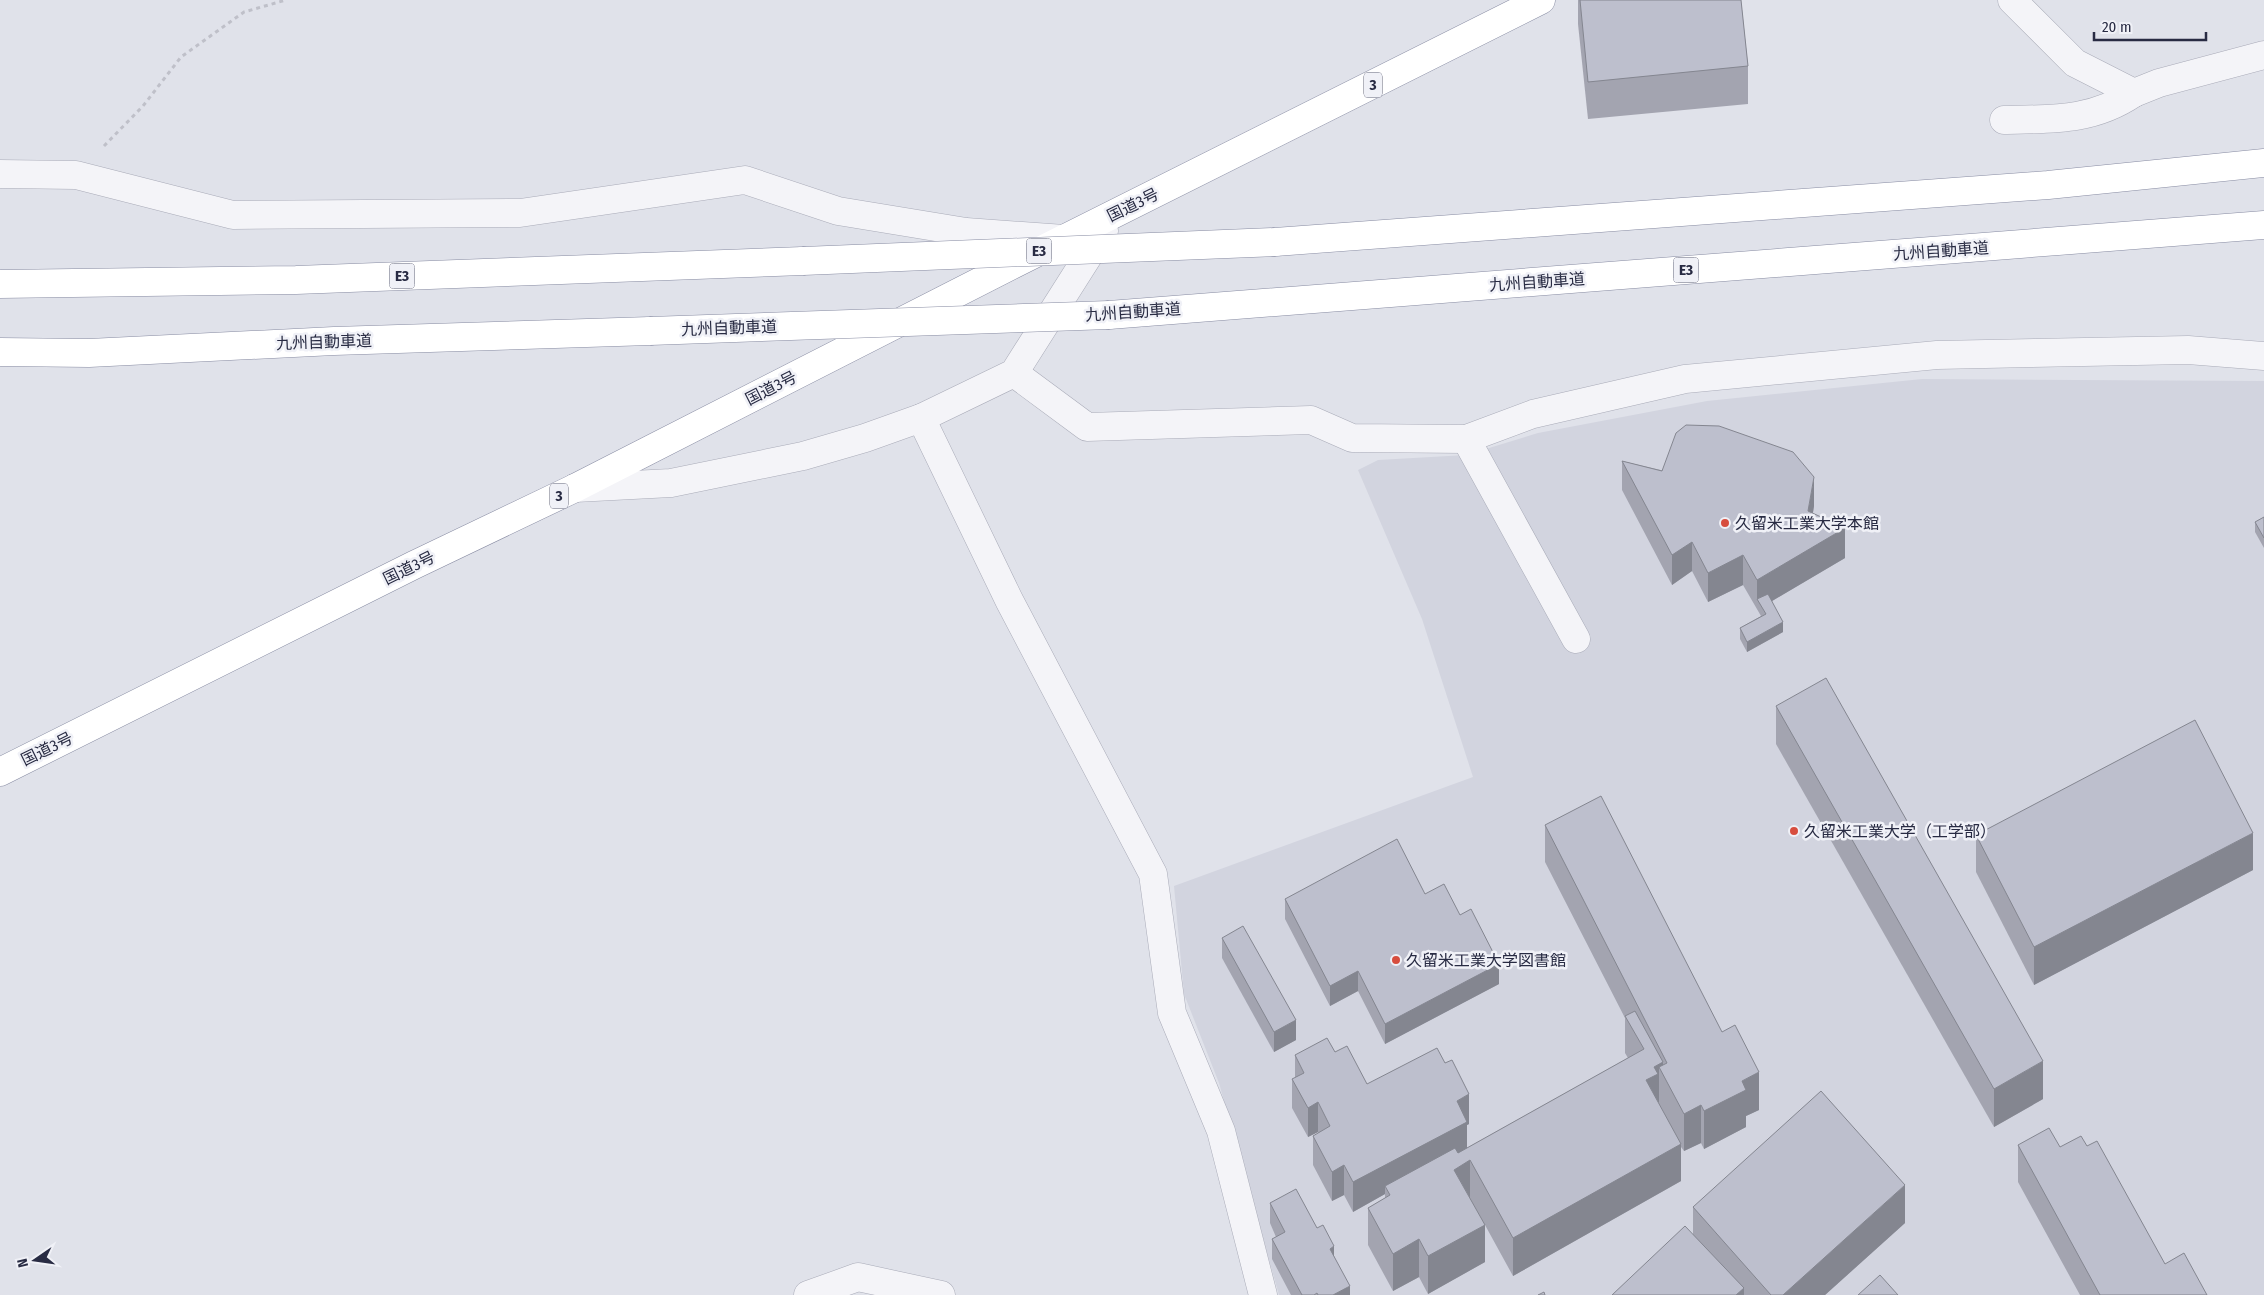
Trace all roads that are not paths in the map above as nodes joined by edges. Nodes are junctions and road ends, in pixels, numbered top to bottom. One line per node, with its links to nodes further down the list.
1 (1541, 0): 8 (highway, 国道3号 / 3)
2 (2012, 0): 4 (street)
3 (2264, 55): 4 (street)
4 (2134, 92): 5 (street)
5 (2004, 120)
6 (2264, 163): 11 (highway, E3, bridge)
7 (0, 174): 10 (street)
8 (1115, 214): 10 (highway, 国道3号 / 3); 14 (street)
9 (2264, 225): 12 (highway, 九州自動車道 / E3, bridge)
10 (1064, 239): 17 (highway, 国道3号 / 3)
11 (0, 284)
12 (0, 352)
13 (2264, 356): 16 (street)
14 (1014, 373): 15 (street); 16 (street)
15 (921, 418): 17 (street); 22 (street)
16 (1466, 439): 18 (street)
17 (575, 488): 19 (highway, 国道3号 / 3)
18 (1576, 639)
19 (0, 772)
20 (808, 1295): 21 (street)
21 (942, 1295)
22 (1263, 1295)

